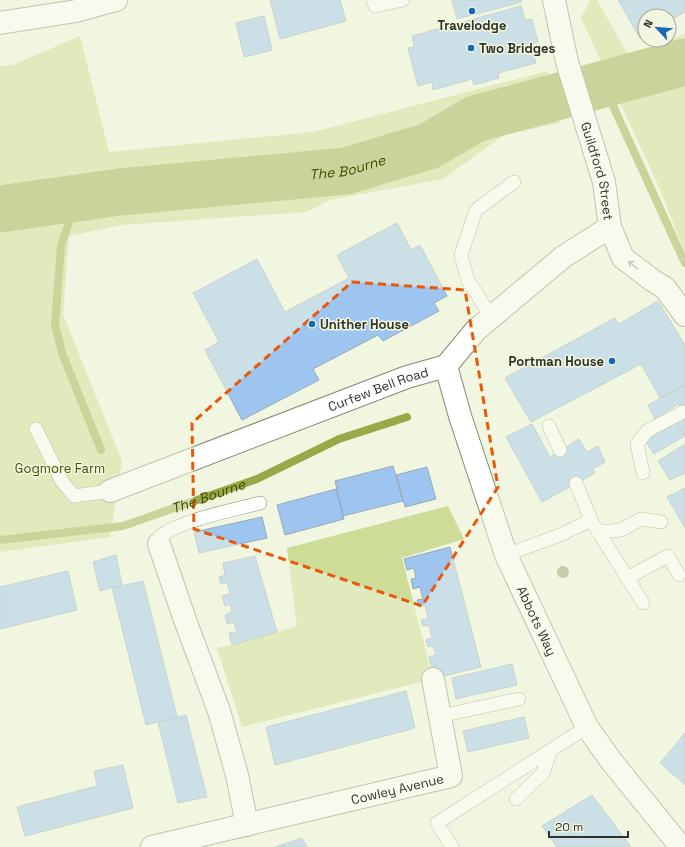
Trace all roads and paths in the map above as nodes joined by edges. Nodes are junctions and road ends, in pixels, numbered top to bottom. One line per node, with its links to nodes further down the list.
1 (116, 0): 5 (street)
2 (373, 0): 3 (lane)
3 (403, 0)
4 (554, 0): 8 (street, Guildford Street)
5 (56, 7): 6 (street)
6 (0, 23)
7 (514, 182): 10 (lane)
8 (610, 227): 9 (street, Guildford Street, one-way to 8); 10 (street, Curfew Bell Road)
9 (685, 314)
10 (491, 318): 11 (street, Curfew Bell Road)
11 (446, 366): 18 (street, Curfew Bell Road); 24 (street, Abbots Way)
12 (683, 412): 16 (lane)
13 (549, 426): 15 (lane)
14 (36, 429): 18 (lane)
15 (560, 450)
16 (643, 473)
17 (576, 483): 20 (lane)
18 (110, 491)
19 (260, 503): 23 (lane)
20 (591, 520): 22 (lane); 24 (lane)
21 (661, 522): 22 (lane)
22 (598, 532): 26 (lane)
23 (158, 544): 34 (street)
24 (506, 555): 31 (street, Abbots Way)
25 (679, 575): 26 (lane)
26 (627, 578): 27 (lane)
27 (642, 603)
28 (433, 679): 30 (street, Cowley Avenue)
29 (519, 699): 30 (lane)
30 (440, 716): 34 (street, Cowley Avenue)
31 (588, 726): 32 (lane); 37 (street, Abbots Way)
32 (551, 750): 33 (lane); 36 (lane)
33 (516, 799)
34 (248, 825): 35 (street, Cowley Avenue)
35 (152, 847)
36 (452, 847)
37 (681, 847)

